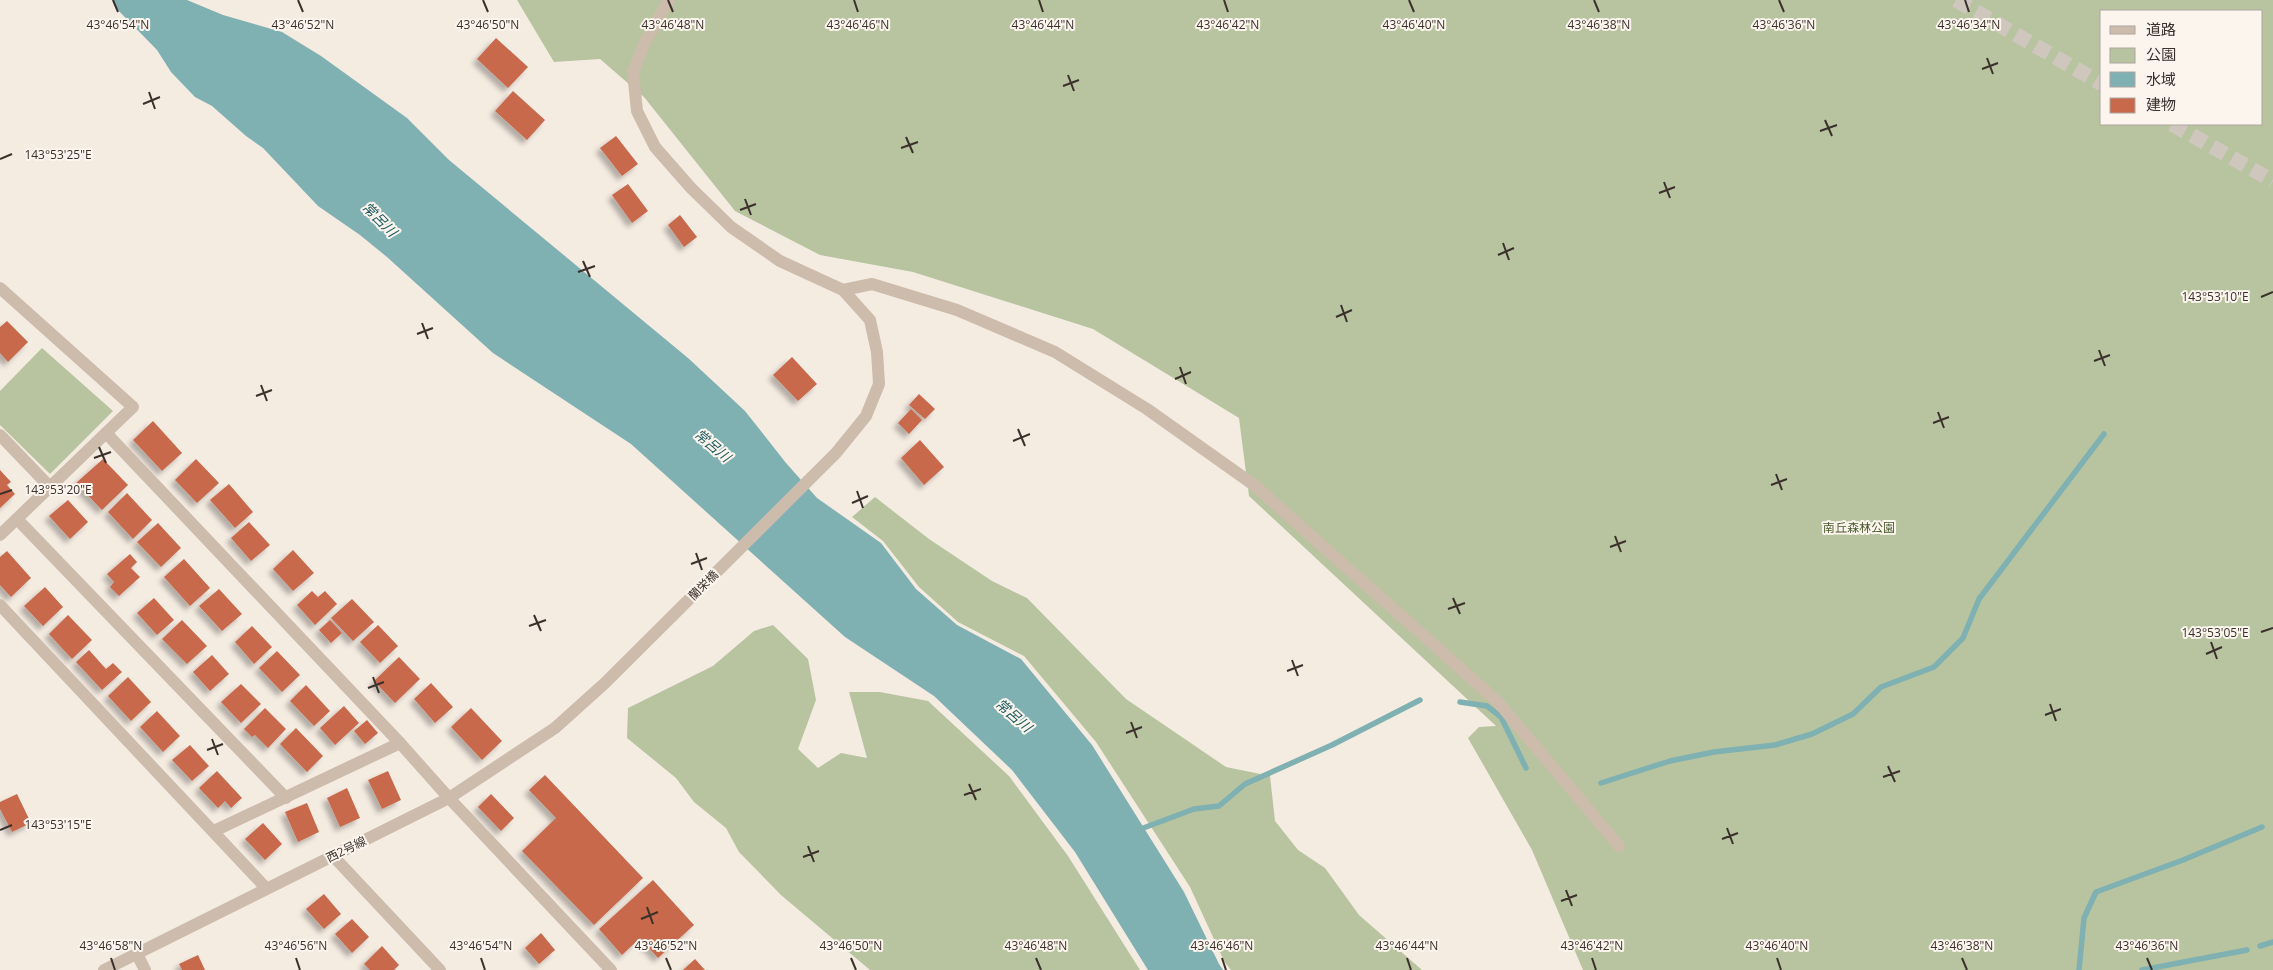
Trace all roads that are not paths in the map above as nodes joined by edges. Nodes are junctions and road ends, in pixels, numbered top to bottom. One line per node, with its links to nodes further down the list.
1 (669, 0): 3 (street)
2 (0, 288): 4 (street)
3 (843, 290): 10 (street, 蘭栄橋); 15 (street)
4 (106, 433): 6 (street); 11 (street)
5 (0, 435): 6 (street)
6 (49, 486): 7 (street)
7 (16, 519): 8 (street); 12 (street)
8 (0, 534)
9 (0, 605): 14 (street)
10 (577, 709): 13 (street, 西2号線)
11 (400, 743): 12 (street); 13 (street)
12 (286, 798): 14 (street)
13 (449, 798): 16 (street, 西2号線); 22 (street)
14 (214, 831): 17 (street)
15 (1619, 846)
16 (332, 856): 17 (street, 西2号線); 21 (street)
17 (266, 888): 18 (street, 西2号線)
18 (137, 954): 19 (street, 西2号線); 20 (street)
19 (104, 970)
20 (145, 970)
21 (440, 970)
22 (611, 970)

